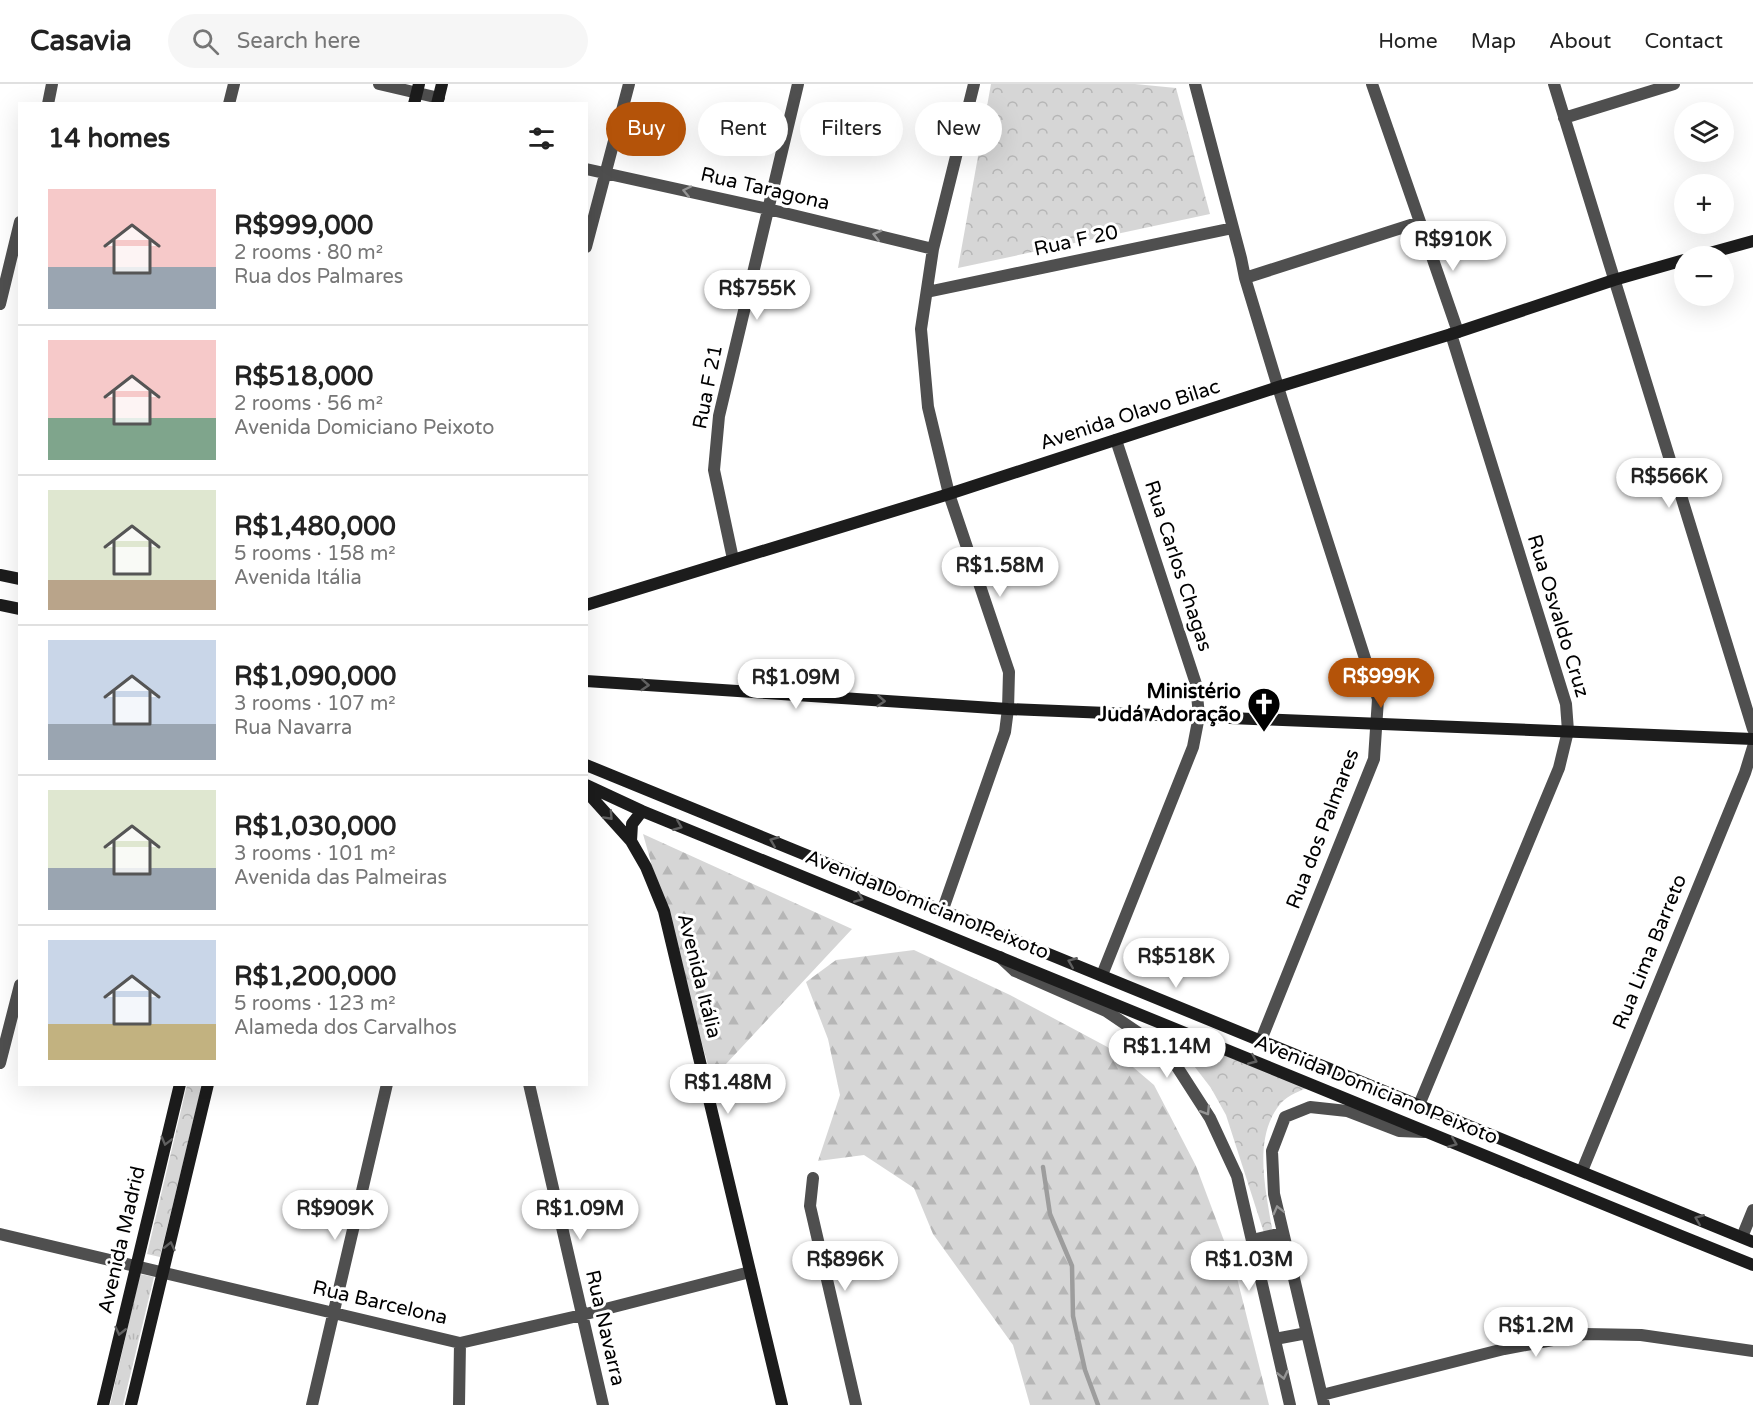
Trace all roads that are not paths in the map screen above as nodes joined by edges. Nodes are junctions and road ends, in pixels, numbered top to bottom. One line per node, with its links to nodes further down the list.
1 (52, 84): 14 (street)
2 (234, 84): 15 (street)
3 (380, 84): 12 (street)
4 (442, 84): 13 (main road)
5 (629, 84): 18 (street)
6 (798, 84): 19 (street, Rua F 21)
7 (974, 84): 26 (street)
8 (1195, 84): 21 (street)
9 (1372, 84): 20 (street)
10 (1554, 84): 16 (street)
11 (1674, 84): 16 (street)
12 (417, 94): 13 (street)
13 (438, 101)
14 (48, 102)
15 (230, 102)
16 (1564, 118): 29 (street)
17 (588, 169): 18 (street, Rua Taragona)
18 (605, 173): 19 (street, Rua Taragona, one-way to 18); 23 (street)
19 (768, 209): 26 (street, Rua Taragona, one-way to 19); 36 (street, Rua F 21)
20 (1420, 222): 28 (street); 32 (street)
21 (1233, 228): 28 (street); 30 (street, Rua F 20)
22 (18, 230): 31 (street)
23 (588, 239)
24 (1753, 241): 25 (main road)
25 (1734, 246)
26 (933, 249): 30 (street)
27 (1674, 263): 29 (main road, Avenida Olavo Bilac)
28 (1245, 278): 33 (street)
29 (1614, 280): 32 (main road, Avenida Olavo Bilac); 46 (street)
30 (927, 292): 35 (street)
31 (0, 304)
32 (1455, 333): 33 (main road, Avenida Olavo Bilac); 47 (street, Rua Osvaldo Cruz)
33 (1278, 387): 34 (main road, Avenida Olavo Bilac); 45 (street, Rua dos Palmares)
34 (1116, 440): 35 (main road, Avenida Olavo Bilac); 44 (street, Rua Carlos Chagas)
35 (949, 494): 36 (main road, Avenida Olavo Bilac); 43 (street)
36 (733, 560): 39 (main road, Avenida Olavo Bilac)
37 (0, 575): 38 (main road)
38 (18, 579)
39 (588, 603)
40 (0, 605): 41 (main road)
41 (18, 609)
42 (588, 681): 43 (main road, one-way to 43)
43 (1008, 709): 44 (main road); 55 (street)
44 (1199, 717): 45 (main road); 57 (street, Rua Carlos Chagas)
45 (1378, 724): 47 (main road); 59 (street, Rua dos Palmares)
46 (1753, 729)
47 (1568, 731): 48 (main road); 65 (street, Rua Osvaldo Cruz)
48 (1753, 739)
49 (1753, 747): 67 (street, Rua Lima Barreto)
50 (588, 766): 55 (main road, Avenida Domiciano Peixoto, one-way to 50)
51 (588, 786): 53 (main road, Avenida Domiciano Peixoto)
52 (588, 793): 54 (main road, Avenida Itália, one-way to 54)
53 (642, 811): 54 (main road); 56 (main road, Avenida Domiciano Peixoto, one-way to 56)
54 (631, 841): 78 (main road, Avenida Itália)
55 (943, 909): 57 (main road, Avenida Domiciano Peixoto, one-way to 55)
56 (997, 954): 66 (main road, Avenida Domiciano Peixoto, one-way to 66); 73 (street, one-way to 73)
57 (1102, 975): 59 (main road, Avenida Domiciano Peixoto)
58 (18, 993): 60 (street)
59 (1261, 1040): 65 (main road, Avenida Domiciano Peixoto)
60 (0, 1063)
61 (180, 1086): 75 (main road, Avenida Madrid, one-way to 75)
62 (208, 1086): 77 (main road, one-way to 62)
63 (387, 1086): 80 (street)
64 (529, 1086): 81 (street, Rua Navarra)
65 (1419, 1105): 67 (main road, Avenida Domiciano Peixoto)
66 (1425, 1132): 70 (street, one-way to 66); 74 (main road, Avenida Domiciano Peixoto, one-way to 74)
67 (1582, 1172): 72 (main road, Avenida Domiciano Peixoto, one-way to 67)
68 (813, 1179): 93 (street)
69 (1753, 1210): 72 (street)
70 (1283, 1233): 73 (street); 76 (street)
71 (0, 1234): 75 (street, Rua Barcelona)
72 (1748, 1239)
73 (1252, 1240): 79 (street)
74 (1753, 1264)
75 (135, 1266): 77 (street, Rua Barcelona); 87 (main road, Avenida Madrid, one-way to 87)
76 (1291, 1267): 79 (street); 82 (street)
77 (164, 1272): 80 (street, Rua Barcelona); 88 (main road)
78 (750, 1272): 81 (street, Rua Barcelona); 92 (main road, Avenida Itália)
79 (1260, 1274): 83 (street)
80 (334, 1312): 84 (street, Rua Barcelona); 89 (street)
81 (582, 1315): 84 (street, Rua Barcelona); 91 (street, Rua Navarra)
82 (1307, 1333): 83 (street); 86 (street)
83 (1275, 1340): 94 (street, one-way to 94)
84 (460, 1343): 90 (street)
85 (1753, 1351): 86 (street)
86 (1323, 1400)
87 (103, 1405)
88 (131, 1405)
89 (312, 1405)
90 (459, 1405)
91 (603, 1405)
92 (782, 1405)
93 (856, 1405)
94 (1290, 1405)

